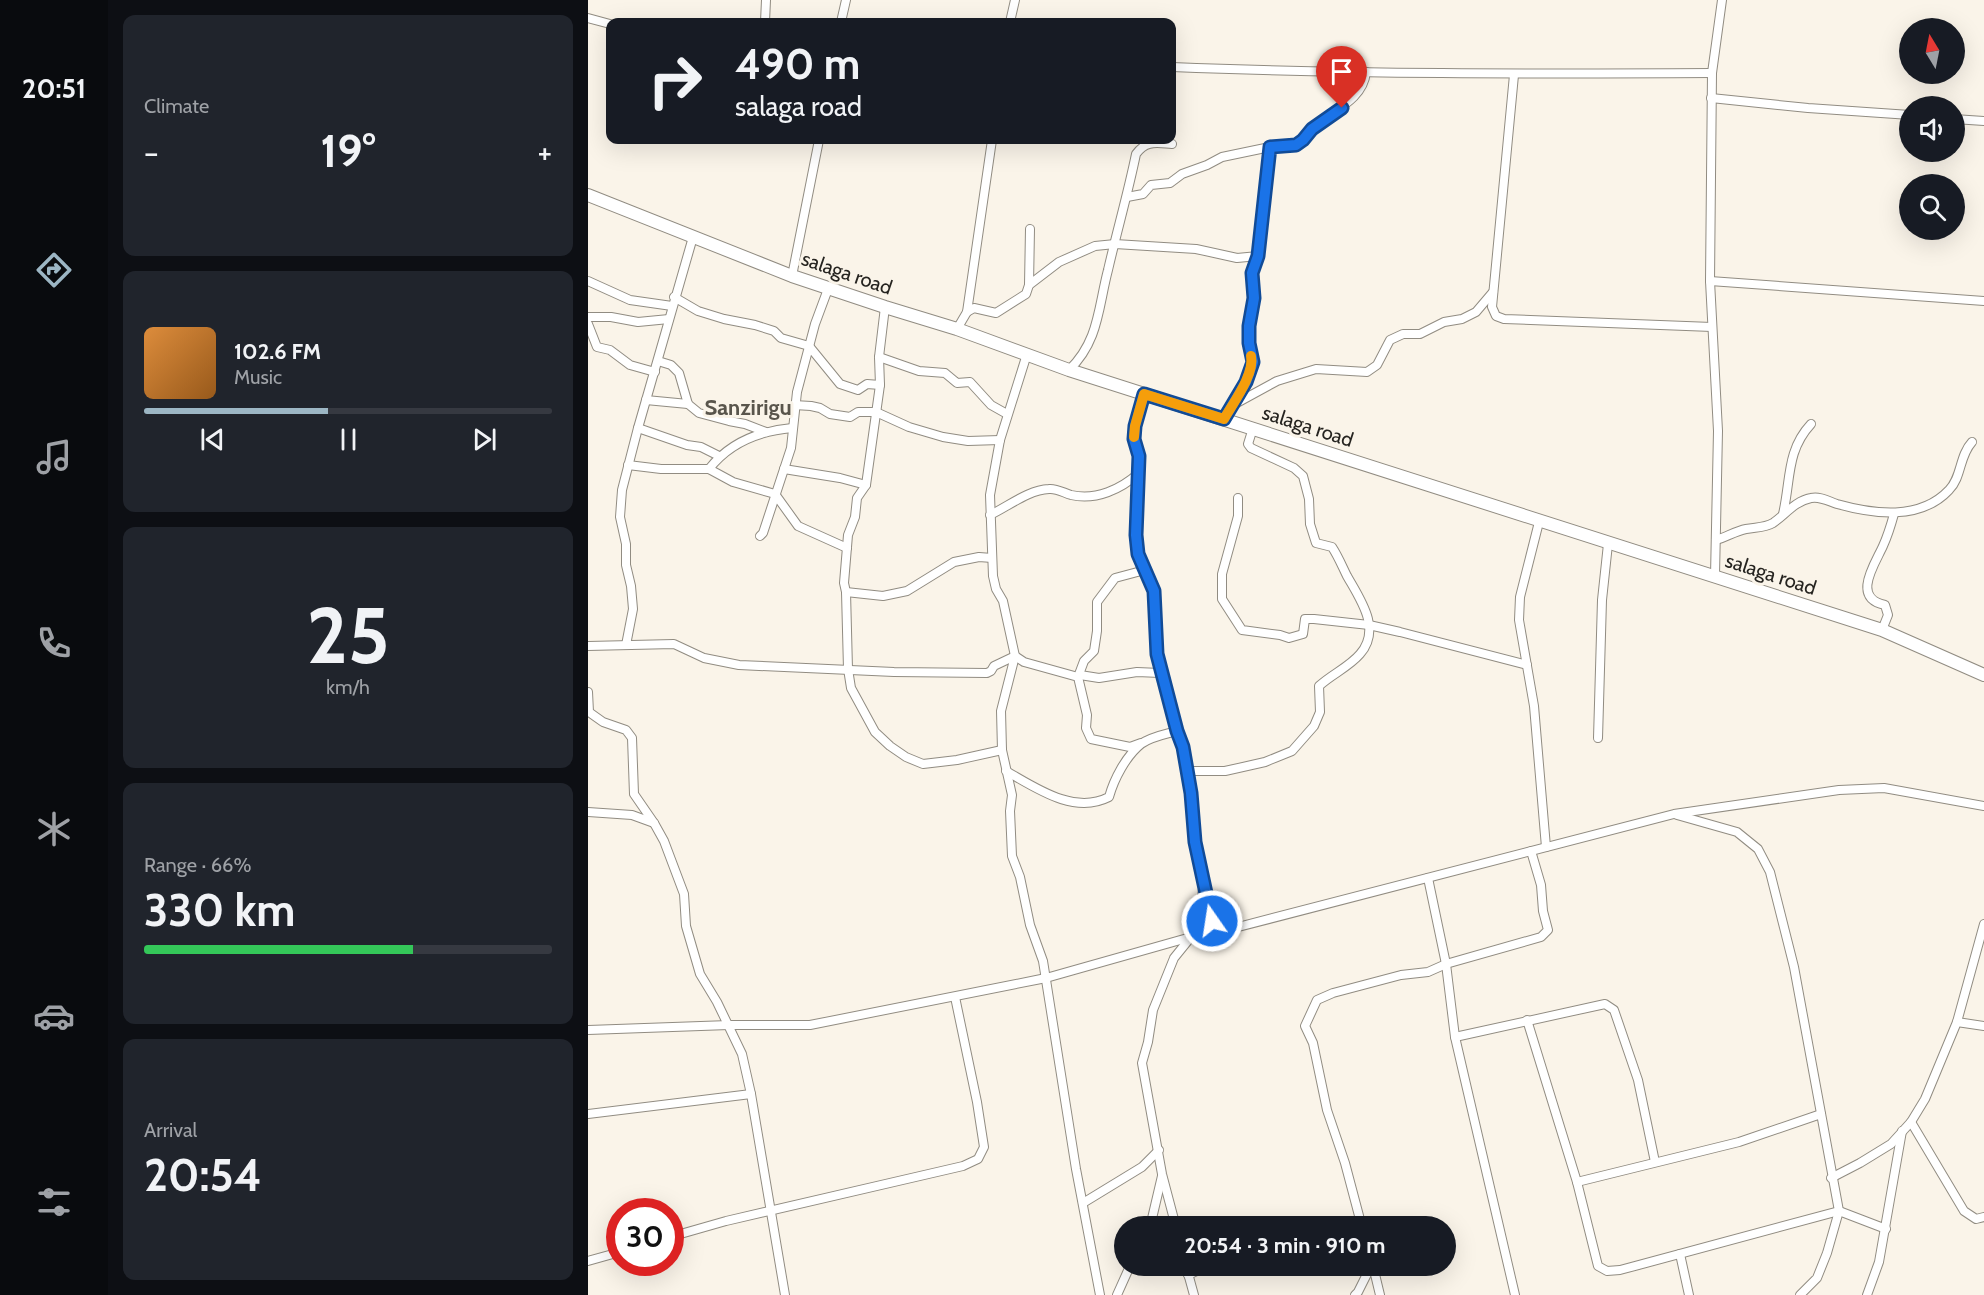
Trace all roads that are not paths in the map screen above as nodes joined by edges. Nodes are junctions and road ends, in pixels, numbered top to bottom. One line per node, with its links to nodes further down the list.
1 (766, 0): 6 (street)
2 (846, 0): 7 (street)
3 (1015, 0): 8 (street)
4 (1722, 0): 12 (street)
5 (588, 18): 9 (street)
6 (765, 18)
7 (842, 18)
8 (1011, 18)
9 (606, 23)
10 (1176, 67): 11 (street)
11 (1366, 72): 13 (street); 21 (street)
12 (1712, 73): 13 (street); 14 (street)
13 (1514, 75): 33 (street)
14 (1712, 98): 15 (street); 30 (street)
15 (1899, 115)
16 (1965, 120): 17 (street)
17 (1984, 121)
18 (818, 144): 28 (street)
19 (991, 144): 38 (street)
20 (1146, 144): 23 (street)
21 (1270, 147): 23 (street); 27 (street)
22 (588, 195): 25 (main road, salaga road)
23 (1127, 197): 26 (street)
24 (1030, 229): 31 (street)
25 (693, 237): 28 (main road, salaga road); 34 (street)
26 (1116, 244): 27 (street); 31 (street); 47 (street)
27 (1258, 256): 54 (street)
28 (792, 276): 32 (main road, salaga road)
29 (588, 281): 36 (street)
30 (1710, 281): 35 (street); 41 (street)
31 (1029, 285): 38 (street)
32 (828, 289): 37 (main road, salaga road); 43 (street)
33 (1493, 292): 41 (street); 54 (street)
34 (674, 297): 36 (street); 43 (street)
35 (1984, 301)
36 (672, 306): 39 (street)
37 (885, 308): 42 (main road, salaga road); 45 (street)
38 (967, 312): 42 (street)
39 (669, 319): 40 (street); 46 (street)
40 (589, 320): 48 (street)
41 (1712, 327): 78 (street)
42 (957, 329): 44 (main road, salaga road)
43 (809, 346): 49 (street); 53 (street)
44 (1027, 354): 47 (main road, salaga road); 56 (street)
45 (879, 357): 49 (street); 56 (street)
46 (658, 361): 48 (street); 52 (street)
47 (1068, 370): 50 (main road, salaga road)
48 (655, 372): 51 (street)
49 (880, 385): 55 (street)
50 (1144, 394): 57 (main road, salaga road); 69 (street)
51 (646, 400): 52 (street); 59 (street)
52 (688, 404): 62 (street)
53 (795, 405): 55 (street); 60 (street)
54 (1233, 405): 57 (street)
55 (876, 412): 63 (street); 70 (street)
56 (1007, 414): 63 (street)
57 (1224, 419): 61 (main road, salaga road)
58 (1811, 424): 73 (street)
59 (638, 428): 65 (street); 66 (street)
60 (792, 428): 62 (street); 67 (street)
61 (1253, 428): 76 (main road, salaga road); 85 (street)
62 (766, 432): 65 (street)
63 (1000, 440): 75 (street)
64 (1972, 442): 74 (street)
65 (719, 456): 68 (street)
66 (628, 465): 68 (street); 87 (street)
67 (784, 469): 70 (street); 71 (street)
68 (708, 470): 71 (street)
69 (1139, 473): 75 (street); 82 (street)
70 (866, 484): 80 (street)
71 (775, 494): 77 (street); 80 (street)
72 (1238, 498): 85 (street)
73 (1783, 514): 74 (street); 78 (street)
74 (1894, 514): 86 (street)
75 (990, 515): 81 (street)
76 (1539, 522): 79 (main road, salaga road); 90 (street)
77 (760, 536)
78 (1716, 540): 83 (street)
79 (1608, 544): 83 (main road, salaga road); 97 (street)
80 (847, 548): 84 (street)
81 (992, 558): 84 (street); 89 (street)
82 (1145, 570): 92 (street); 94 (street)
83 (1715, 576): 86 (main road, salaga road)
84 (846, 592): 91 (street)
85 (1369, 625): 90 (street); 101 (street)
86 (1882, 630): 93 (main road, salaga road)
87 (626, 645): 88 (street); 91 (street)
88 (588, 646)
89 (1015, 656): 91 (street); 94 (street); 99 (street)
90 (1527, 665): 106 (street)
91 (848, 669): 99 (street)
92 (1160, 673): 94 (street); 96 (street)
93 (1984, 675)
94 (1079, 676): 98 (street)
95 (588, 692): 105 (street)
96 (1177, 731): 98 (street); 101 (street)
97 (1598, 738)
98 (1142, 743): 100 (street)
99 (1002, 750): 100 (street)
100 (1006, 771): 114 (street)
101 (1186, 771): 109 (street)
102 (1984, 806): 104 (street)
103 (588, 812): 105 (street)
104 (1674, 814): 106 (street); 124 (street)
105 (654, 823): 118 (street)
106 (1546, 847): 107 (street)
107 (1531, 851): 108 (street); 113 (street)
108 (1428, 878): 111 (street); 113 (street)
109 (1204, 885): 111 (street); 112 (street)
110 (1984, 924): 117 (street)
111 (1215, 933): 112 (street)
112 (1191, 937): 114 (street); 127 (street)
113 (1446, 964): 121 (street); 137 (street)
114 (1046, 978): 115 (street); 132 (street)
115 (955, 997): 118 (street); 133 (street)
116 (1527, 1020): 121 (street); 128 (street); 131 (street)
117 (1957, 1022): 119 (street); 125 (street)
118 (729, 1025): 120 (street); 122 (street)
119 (1984, 1026)
120 (588, 1030)
121 (1455, 1037): 154 (street)
122 (751, 1094): 123 (street); 133 (street)
123 (588, 1114)
124 (1821, 1114): 128 (street); 130 (street)
125 (1911, 1122): 126 (street); 138 (street)
126 (1902, 1131): 130 (street); 139 (street)
127 (1159, 1150): 129 (street); 132 (street)
128 (1655, 1162): 131 (street)
129 (1162, 1174): 135 (street); 136 (street)
130 (1832, 1178): 134 (street)
131 (1577, 1182): 141 (street)
132 (1083, 1203): 149 (street)
133 (771, 1210): 140 (street); 148 (street)
134 (1839, 1212): 139 (street); 141 (street); 156 (street)
135 (1152, 1216)
136 (1173, 1216)
137 (1359, 1216)
138 (1984, 1217)
139 (1886, 1228): 157 (street)
140 (684, 1234)
141 (1680, 1254): 155 (street)
142 (606, 1256): 143 (street)
143 (588, 1261)
144 (1126, 1276): 150 (street)
145 (1188, 1276): 151 (street)
146 (1367, 1276): 152 (street)
147 (1375, 1276): 153 (street)
148 (785, 1295)
149 (1100, 1295)
150 (1117, 1295)
151 (1194, 1295)
152 (1355, 1295)
153 (1380, 1295)
154 (1515, 1295)
155 (1689, 1295)
156 (1800, 1295)
157 (1867, 1295)

